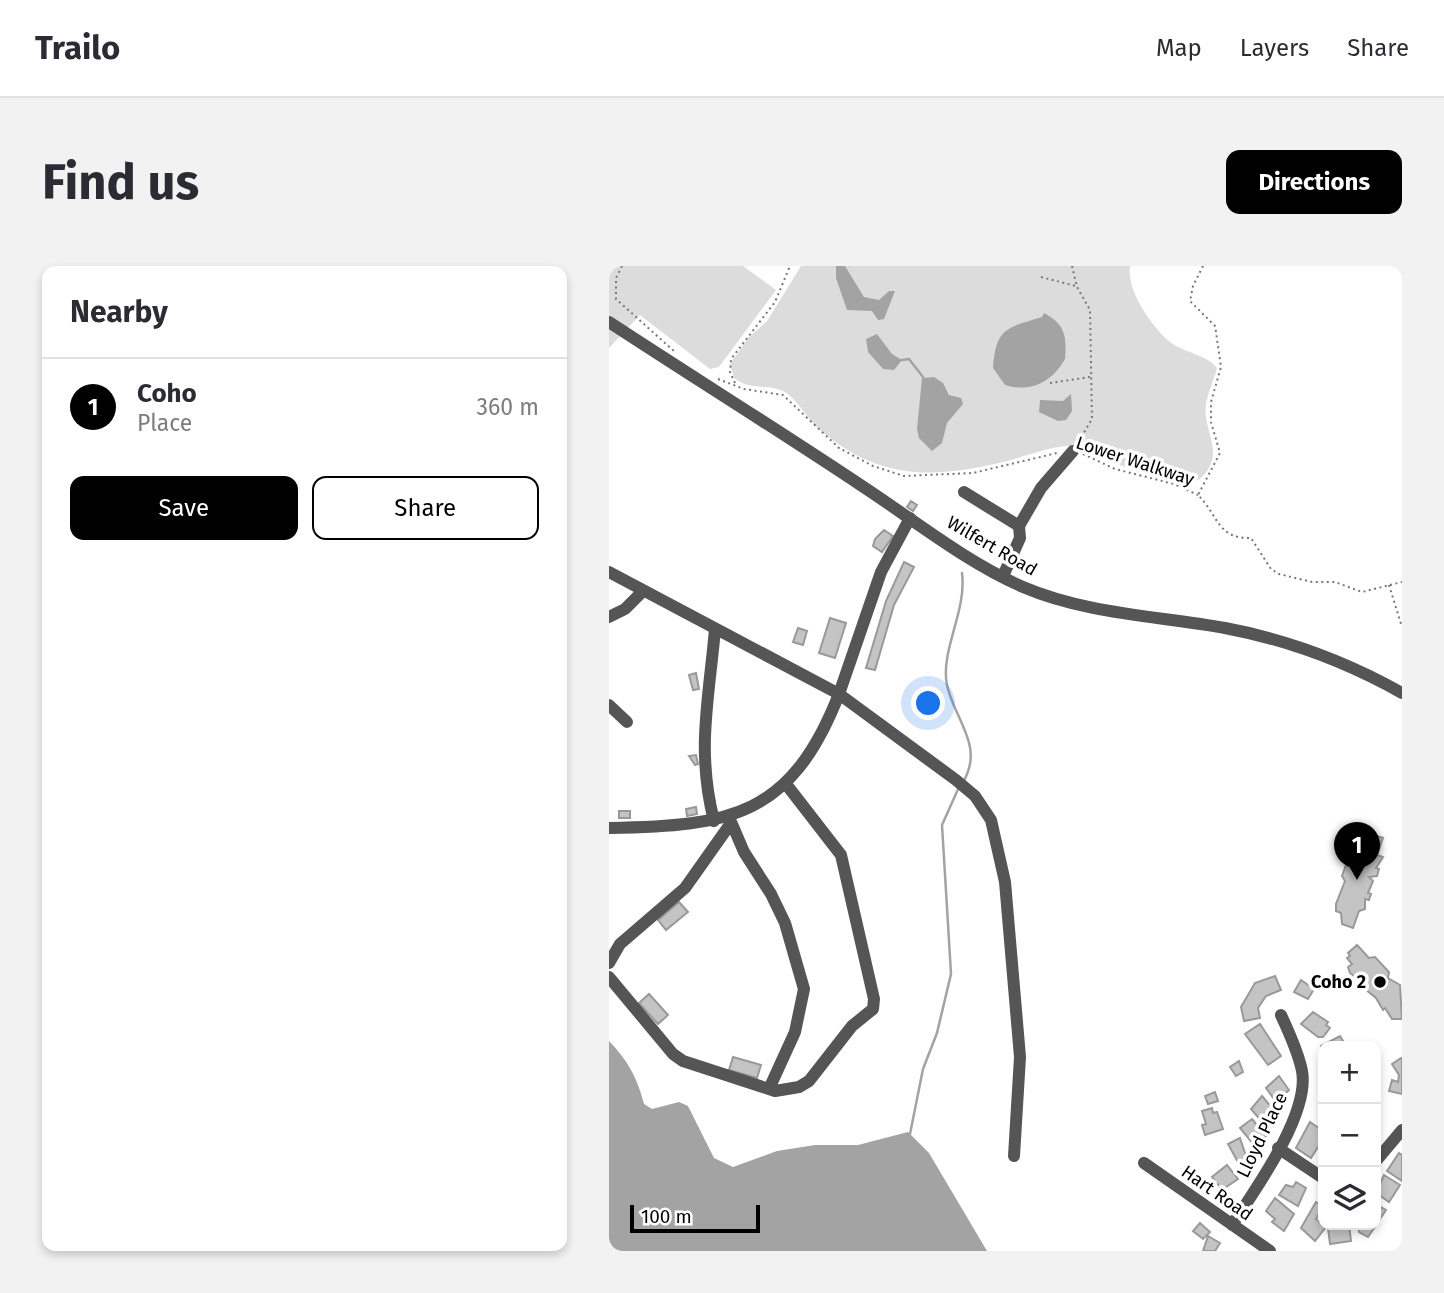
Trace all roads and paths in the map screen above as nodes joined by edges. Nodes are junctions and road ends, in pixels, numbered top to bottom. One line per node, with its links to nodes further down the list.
1 (622, 266): 8 (path)
2 (790, 266): 12 (path)
3 (1072, 266): 6 (path)
4 (1203, 266): 15 (path)
5 (1041, 277): 6 (path)
6 (1077, 287): 9 (path)
7 (609, 322): 16 (street, Wilfert Road)
8 (678, 354)
9 (1091, 377): 11 (path); 13 (path)
10 (714, 378): 12 (path, Lower Walkway)
11 (1050, 383)
12 (735, 384): 13 (path, Lower Walkway)
13 (1073, 451): 15 (path, Lower Walkway); 17 (street)
14 (964, 492): 17 (street)
15 (1198, 495): 21 (path)
16 (910, 518): 19 (street, Wilfert Road); 27 (street)
17 (1019, 526): 19 (street)
18 (609, 572): 22 (street)
19 (1003, 576): 26 (street, Wilfert Road)
20 (1402, 582): 21 (path)
21 (1389, 585): 24 (path)
22 (643, 591): 23 (street); 25 (street)
23 (609, 617)
24 (1402, 627)
25 (715, 629): 27 (street); 32 (street)
26 (1402, 693)
27 (839, 694): 30 (street); 41 (street)
28 (609, 705): 29 (street)
29 (627, 722)
30 (786, 783): 31 (street); 37 (street)
31 (730, 820): 32 (street); 34 (street); 37 (street)
32 (714, 821): 33 (street)
33 (609, 828)
34 (609, 963)
35 (609, 976): 37 (street)
36 (1281, 1015): 39 (street, Lloyd Place)
37 (769, 1089)
38 (1402, 1130): 40 (street)
39 (1278, 1148): 43 (street); 44 (street, Lloyd Place)
40 (1381, 1155)
41 (1014, 1156)
42 (1144, 1163): 44 (street, Hart Road)
43 (1318, 1175)
44 (1231, 1225): 45 (street, Hart Road)
45 (1253, 1246): 46 (street, Hart Road)
46 (1270, 1251)

